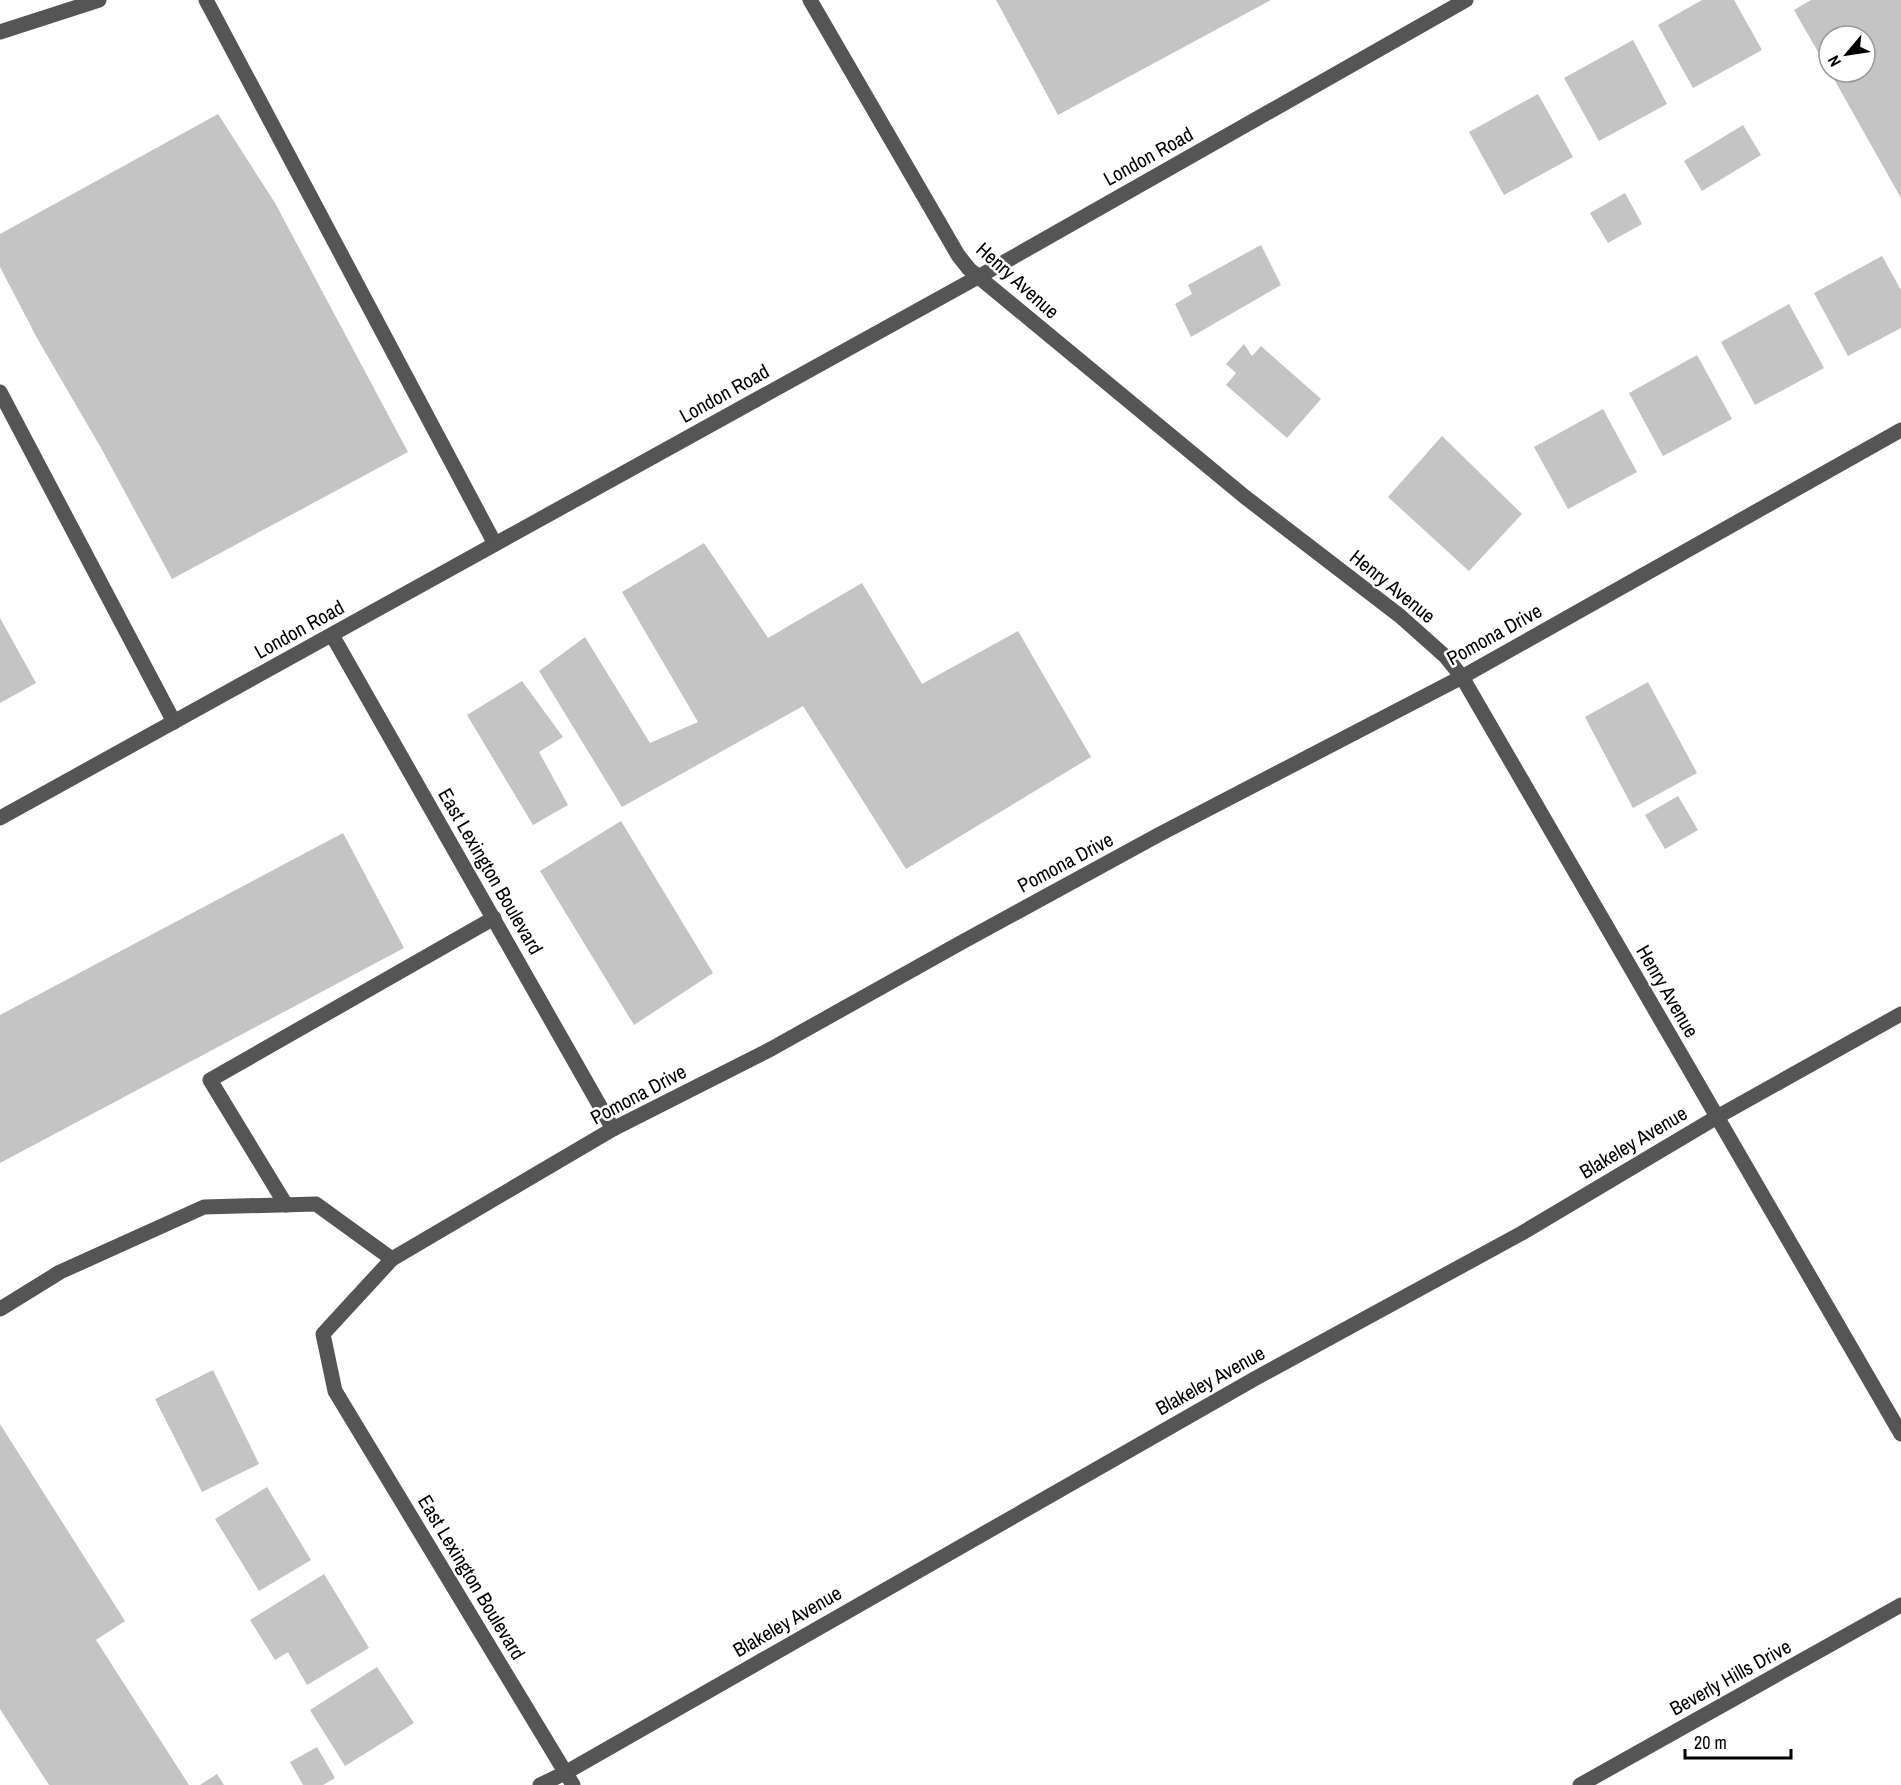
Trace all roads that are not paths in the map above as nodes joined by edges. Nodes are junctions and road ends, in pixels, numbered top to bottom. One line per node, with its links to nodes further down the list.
1 (99, 0): 5 (street)
2 (206, 0): 9 (street)
3 (810, 0): 6 (street, Henry Avenue)
4 (1466, 0): 6 (street, London Road)
5 (0, 32)
6 (978, 277): 9 (street, London Road); 11 (street, Henry Avenue)
7 (0, 392): 12 (street)
8 (1901, 430): 11 (street, Pomona Drive)
9 (495, 544): 10 (street, London Road)
10 (332, 635): 12 (street, London Road); 14 (street, East Lexington Boulevard)
11 (1462, 676): 16 (street, Henry Avenue); 17 (street, Pomona Drive)
12 (174, 722): 13 (street, London Road)
13 (0, 818)
14 (494, 918): 17 (street, East Lexington Boulevard); 18 (street)
15 (1901, 1014): 16 (street, Blakeley Avenue)
16 (1717, 1117): 22 (street, Henry Avenue); 24 (street, Blakeley Avenue)
17 (613, 1129): 19 (street, Pomona Drive)
18 (286, 1205): 19 (street); 20 (street)
19 (392, 1259): 21 (street, Pomona Drive)
20 (0, 1310)
21 (335, 1391): 24 (street, East Lexington Boulevard)
22 (1901, 1434)
23 (1901, 1605): 26 (street, Beverly Hills Drive)
24 (569, 1779): 25 (street, Blakeley Avenue)
25 (540, 1785)
26 (1580, 1785)

